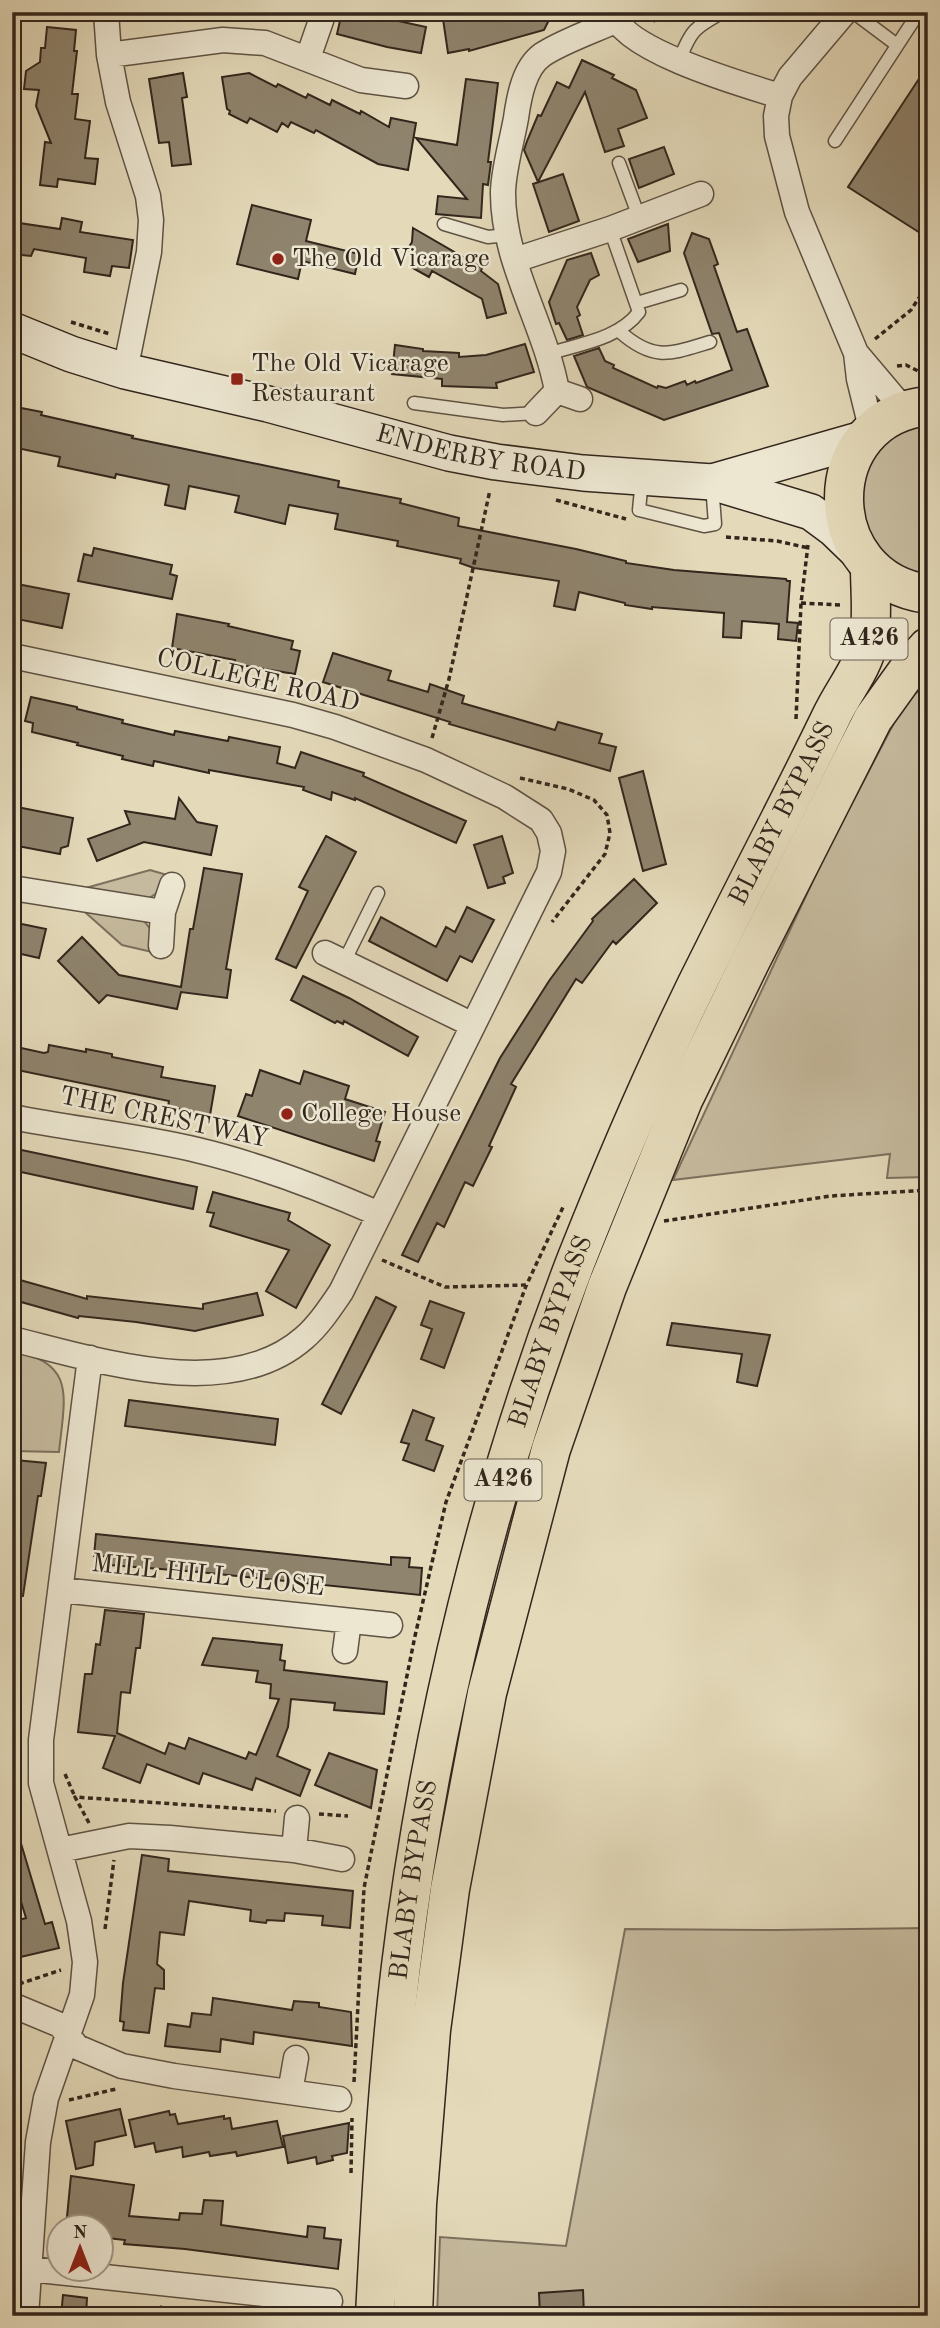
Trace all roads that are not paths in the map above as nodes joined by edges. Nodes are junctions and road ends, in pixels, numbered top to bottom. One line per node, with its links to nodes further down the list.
1 (106, 12): 10 (street)
2 (324, 12): 11 (street)
3 (723, 12): 9 (lane)
4 (845, 12): 13 (street)
5 (853, 12): 8 (lane)
6 (919, 12): 8 (lane)
7 (614, 17): 9 (street); 20 (street)
8 (897, 45): 14 (lane)
9 (682, 52): 13 (street)
10 (109, 55): 11 (street); 29 (street)
11 (307, 58): 12 (street)
12 (406, 86)
13 (780, 96): 27 (street)
14 (835, 141)
15 (619, 163): 17 (lane)
16 (701, 194): 17 (street)
17 (639, 218): 19 (street)
18 (444, 224): 20 (lane)
19 (610, 229): 21 (street); 23 (lane)
20 (507, 235): 21 (street)
21 (515, 260): 28 (street)
22 (681, 290): 23 (lane)
23 (637, 303): 25 (lane)
24 (12, 330): 29 (main road, ENDERBY ROAD)
25 (619, 331): 26 (lane); 28 (lane)
26 (710, 342)
27 (856, 353): 30 (street); 33 (street)
28 (548, 354): 32 (street)
29 (125, 371): 34 (main road, ENDERBY ROAD)
30 (917, 392): 33 (main road)
31 (414, 403): 32 (lane)
32 (537, 413)
33 (869, 435): 34 (main road); 35 (main road)
34 (712, 482): 35 (main road)
35 (866, 561): 36 (main road); 67 (main road, BLABY BYPASS / A426)
36 (928, 594)
37 (928, 647): 68 (main road, BLABY BYPASS / A426)
38 (12, 656): 45 (street, COLLEGE ROAD)
39 (172, 885): 42 (street)
40 (12, 888): 42 (street)
41 (378, 893): 44 (lane)
42 (163, 912): 43 (street)
43 (161, 946)
44 (335, 958): 45 (street)
45 (473, 1025): 47 (street, COLLEGE ROAD)
46 (12, 1117): 47 (street, THE CRESTWAY)
47 (379, 1213): 49 (street, COLLEGE ROAD)
48 (12, 1339): 49 (street, COLLEGE ROAD)
49 (90, 1358): 50 (street)
50 (61, 1590): 51 (street, MILL HILL CLOSE); 55 (street)
51 (349, 1621): 52 (street, MILL HILL CLOSE); 53 (street, MILL HILL CLOSE)
52 (390, 1625)
53 (345, 1651)
54 (297, 1814): 56 (street)
55 (60, 1850): 56 (street); 59 (street)
56 (294, 1850): 57 (street)
57 (342, 1859)
58 (12, 2005): 59 (street)
59 (69, 2036): 61 (street); 63 (street)
60 (296, 2058): 61 (street)
61 (290, 2092): 62 (street)
62 (339, 2099)
63 (29, 2269): 65 (street); 66 (street)
64 (330, 2301): 65 (street)
65 (285, 2306)
66 (26, 2316)
67 (375, 2316)
68 (413, 2316)

